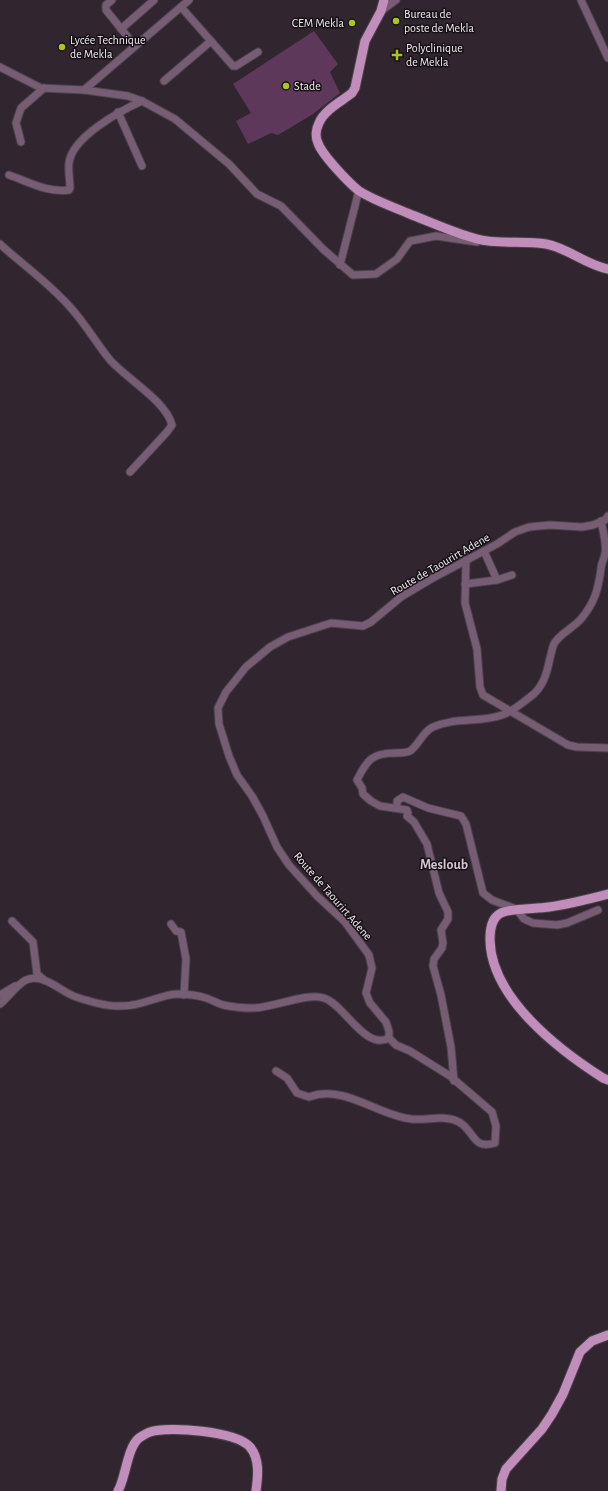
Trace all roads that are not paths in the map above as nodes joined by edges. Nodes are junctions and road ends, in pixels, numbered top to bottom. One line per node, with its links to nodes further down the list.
1 (112, 0): 9 (street)
2 (154, 0): 9 (street)
3 (189, 0): 7 (street)
4 (384, 0): 8 (main road)
5 (396, 0): 8 (street)
6 (581, 0): 13 (street)
7 (181, 7): 10 (street); 11 (street)
8 (381, 11): 23 (main road)
9 (121, 29): 11 (street)
10 (211, 41): 12 (street); 15 (street)
11 (135, 46): 17 (street)
12 (258, 52)
13 (608, 58)
14 (0, 67): 16 (street)
15 (164, 81)
16 (44, 88): 17 (street); 20 (street)
17 (84, 90): 18 (street)
18 (142, 101): 19 (street); 26 (street)
19 (118, 112): 21 (street); 22 (street)
20 (21, 142)
21 (142, 166)
22 (9, 175)
23 (359, 190): 24 (main road); 26 (street)
24 (495, 242): 26 (street); 27 (main road)
25 (0, 244): 28 (street)
26 (340, 265)
27 (608, 269)
28 (130, 472)
29 (608, 516): 30 (street, Route de Taourirt Adene)
30 (601, 521): 31 (street, Route de Taourirt Adene); 36 (street)
31 (484, 551): 32 (street, Route de Taourirt Adene); 34 (street)
32 (466, 560): 35 (street); 49 (street, Route de Taourirt Adene)
33 (512, 575): 34 (street)
34 (497, 580): 35 (street)
35 (465, 584): 36 (street)
36 (511, 711): 37 (street); 38 (street)
37 (608, 748)
38 (398, 808): 40 (street); 52 (street)
39 (608, 894): 40 (main road)
40 (518, 910): 41 (street); 51 (main road)
41 (598, 910)
42 (12, 921): 44 (street)
43 (171, 924): 47 (street)
44 (44, 980): 45 (street); 47 (street)
45 (20, 984): 46 (street); 48 (street)
46 (0, 995)
47 (184, 995): 49 (street)
48 (0, 1004)
49 (389, 1038): 52 (street)
50 (276, 1071): 52 (street)
51 (608, 1080)
52 (454, 1081)
53 (608, 1335): 56 (main road)
54 (118, 1491): 55 (main road)
55 (256, 1491)
56 (501, 1491)

